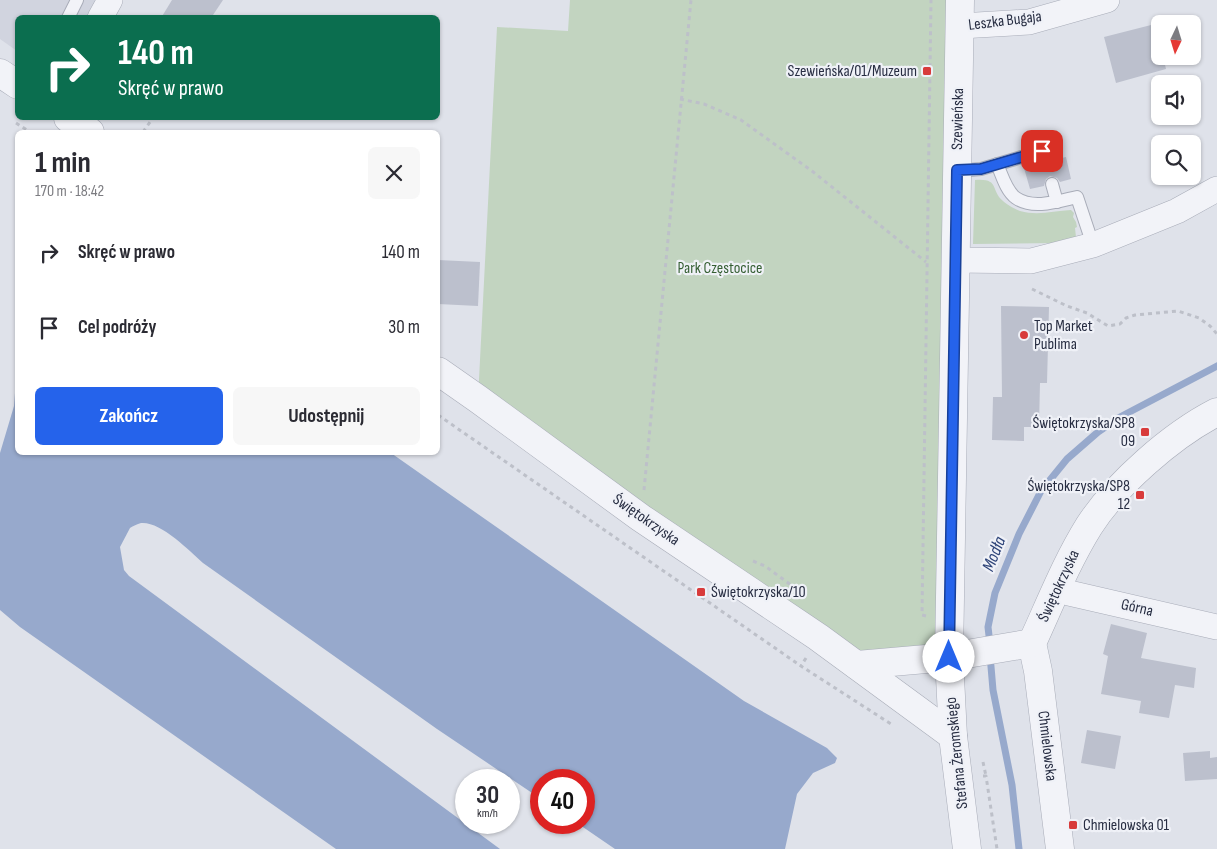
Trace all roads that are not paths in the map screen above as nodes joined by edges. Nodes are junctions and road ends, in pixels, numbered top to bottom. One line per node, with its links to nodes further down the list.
1 (76, 0): 5 (lane)
2 (110, 0): 6 (street)
3 (1107, 0): 4 (street, Leszka Bugaja)
4 (960, 13): 13 (street, Szewieńska)
5 (69, 15)
6 (102, 15)
7 (0, 72): 8 (street)
8 (15, 83)
9 (71, 120): 10 (street)
10 (87, 130)
11 (1045, 162): 12 (lane)
12 (997, 164): 13 (lane); 16 (lane)
13 (957, 170): 18 (street, Szewieńska)
14 (1052, 184): 16 (lane)
15 (1217, 189): 17 (street)
16 (1057, 202): 17 (lane)
17 (1093, 246): 18 (street)
18 (955, 260): 24 (street, Szewieńska)
19 (440, 372): 25 (street, Świętokrzyska)
20 (1217, 412): 21 (street, Świętokrzyska)
21 (1058, 587): 22 (street, Górna); 23 (street, Świętokrzyska)
22 (1217, 627)
23 (1032, 643): 24 (street); 28 (street, Chmielowska)
24 (960, 655): 25 (street); 26 (street, Stefana Żeromskiego)
25 (857, 665): 26 (street, Świętokrzyska)
26 (953, 736): 27 (street, Stefana Żeromskiego)
27 (967, 849)
28 (1060, 849)

